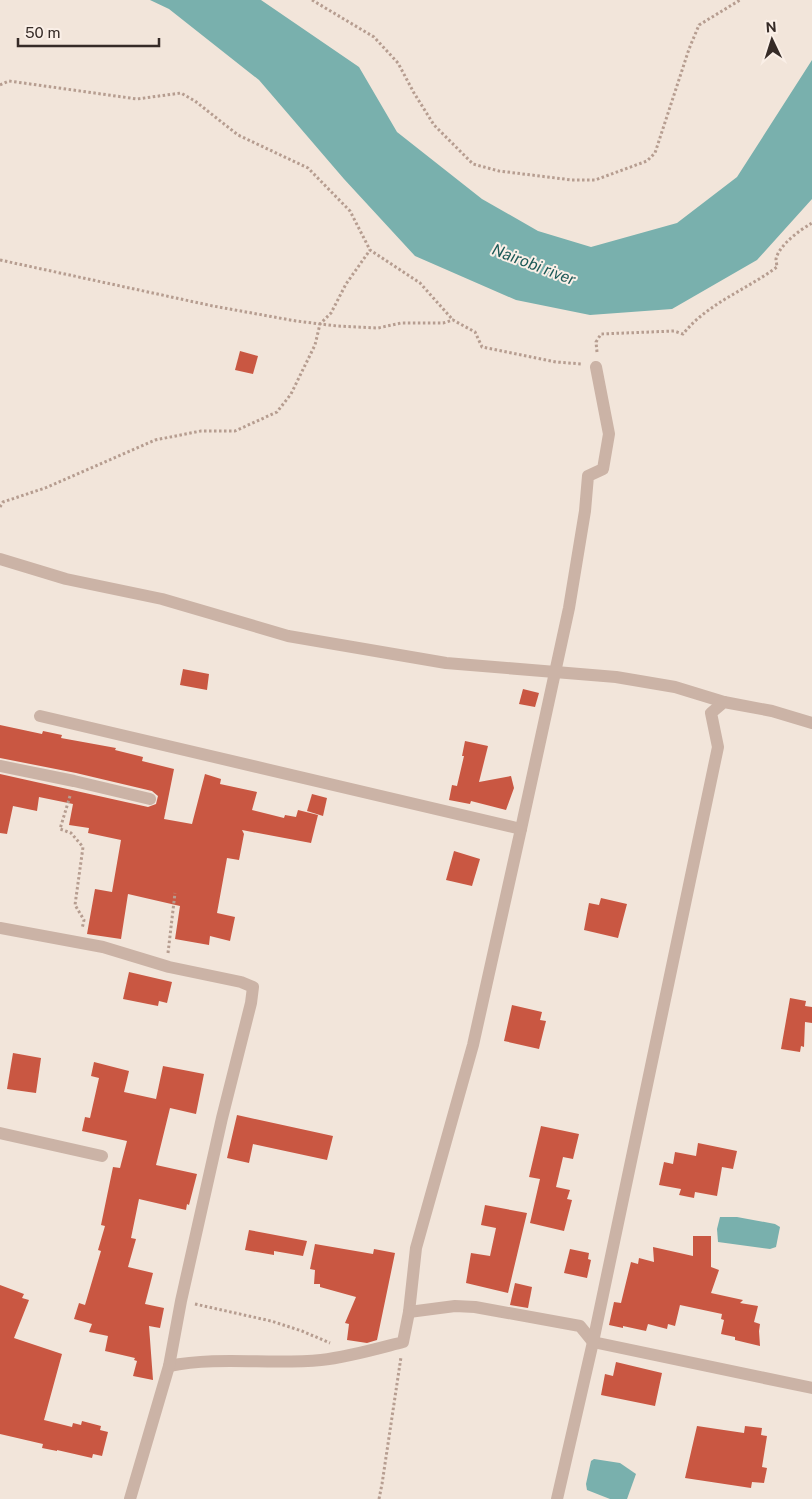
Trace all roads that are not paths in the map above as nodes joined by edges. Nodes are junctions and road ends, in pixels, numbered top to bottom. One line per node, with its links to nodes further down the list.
1 (596, 367): 3 (street)
2 (0, 559): 3 (street)
3 (554, 673): 4 (street); 9 (street)
4 (724, 702): 6 (street); 14 (street)
5 (40, 716): 9 (street)
6 (812, 723)
7 (0, 766): 8 (street)
8 (150, 799)
9 (521, 829): 13 (street)
10 (0, 928): 15 (street)
11 (0, 1133): 12 (street)
12 (102, 1156)
13 (409, 1312): 14 (street); 15 (street)
14 (593, 1342): 16 (street); 18 (street)
15 (169, 1366): 17 (street)
16 (812, 1388)
17 (130, 1499)
18 (557, 1499)

